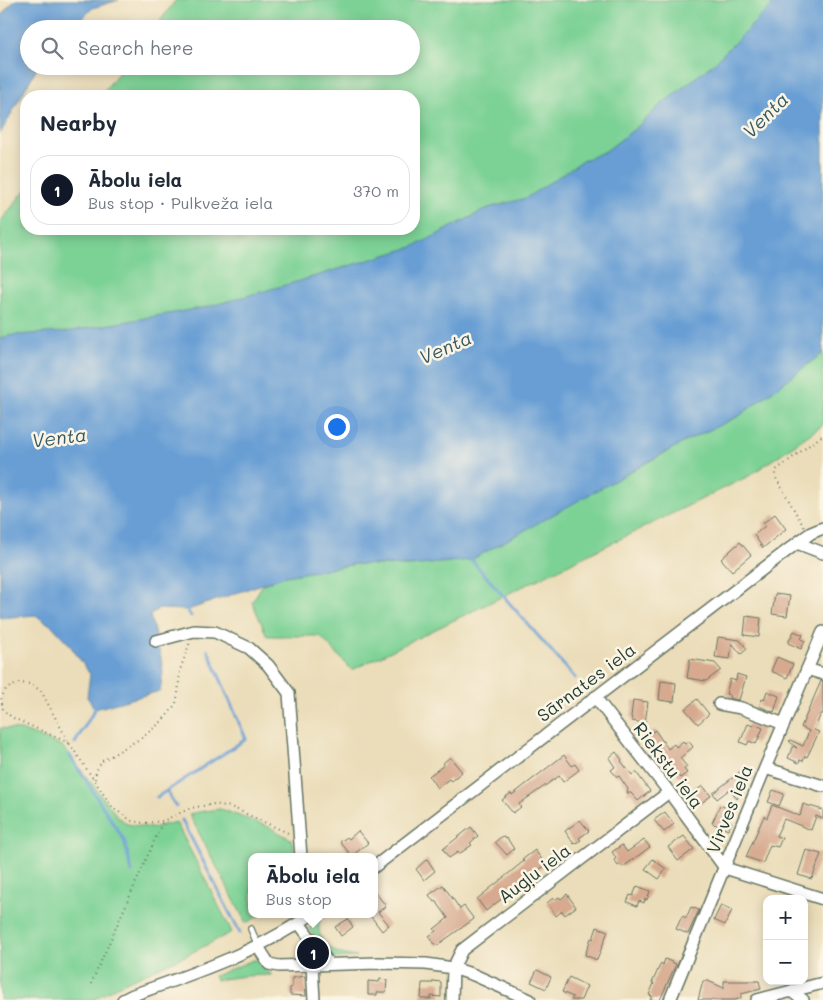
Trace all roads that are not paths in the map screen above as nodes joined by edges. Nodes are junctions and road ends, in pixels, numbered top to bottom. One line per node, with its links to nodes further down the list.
1 (823, 528): 2 (street)
2 (797, 543): 3 (street); 8 (street, Sārnates iela)
3 (823, 553)
4 (823, 632): 6 (street, Virves iela)
5 (156, 641): 14 (street)
6 (808, 669): 7 (street); 10 (street, Virves iela)
7 (823, 674)
8 (594, 697): 13 (street, Riekstu iela); 15 (street, Sārnates iela)
9 (719, 704): 10 (street)
10 (784, 724): 11 (street, Virves iela)
11 (765, 768): 12 (street); 16 (street, Virves iela)
12 (823, 786)
13 (669, 792): 16 (street, Riekstu iela); 24 (street, Augļu iela)
14 (301, 853)
15 (378, 863)
16 (724, 868): 17 (street); 31 (street, Virves iela)
17 (823, 898)
18 (306, 918): 19 (street)
19 (299, 923): 21 (street); 22 (street)
20 (251, 929): 21 (lane)
21 (258, 946): 23 (street); 27 (street)
22 (328, 964): 23 (street); 24 (street)
23 (312, 965): 28 (street)
24 (453, 968): 29 (street, Augļu iela); 30 (street)
25 (823, 983): 26 (street)
26 (791, 991): 32 (street); 33 (street)
27 (123, 1000)
28 (314, 1000)
29 (452, 1000)
30 (530, 1000)
31 (670, 1000)
32 (757, 1000)
33 (803, 1000)

